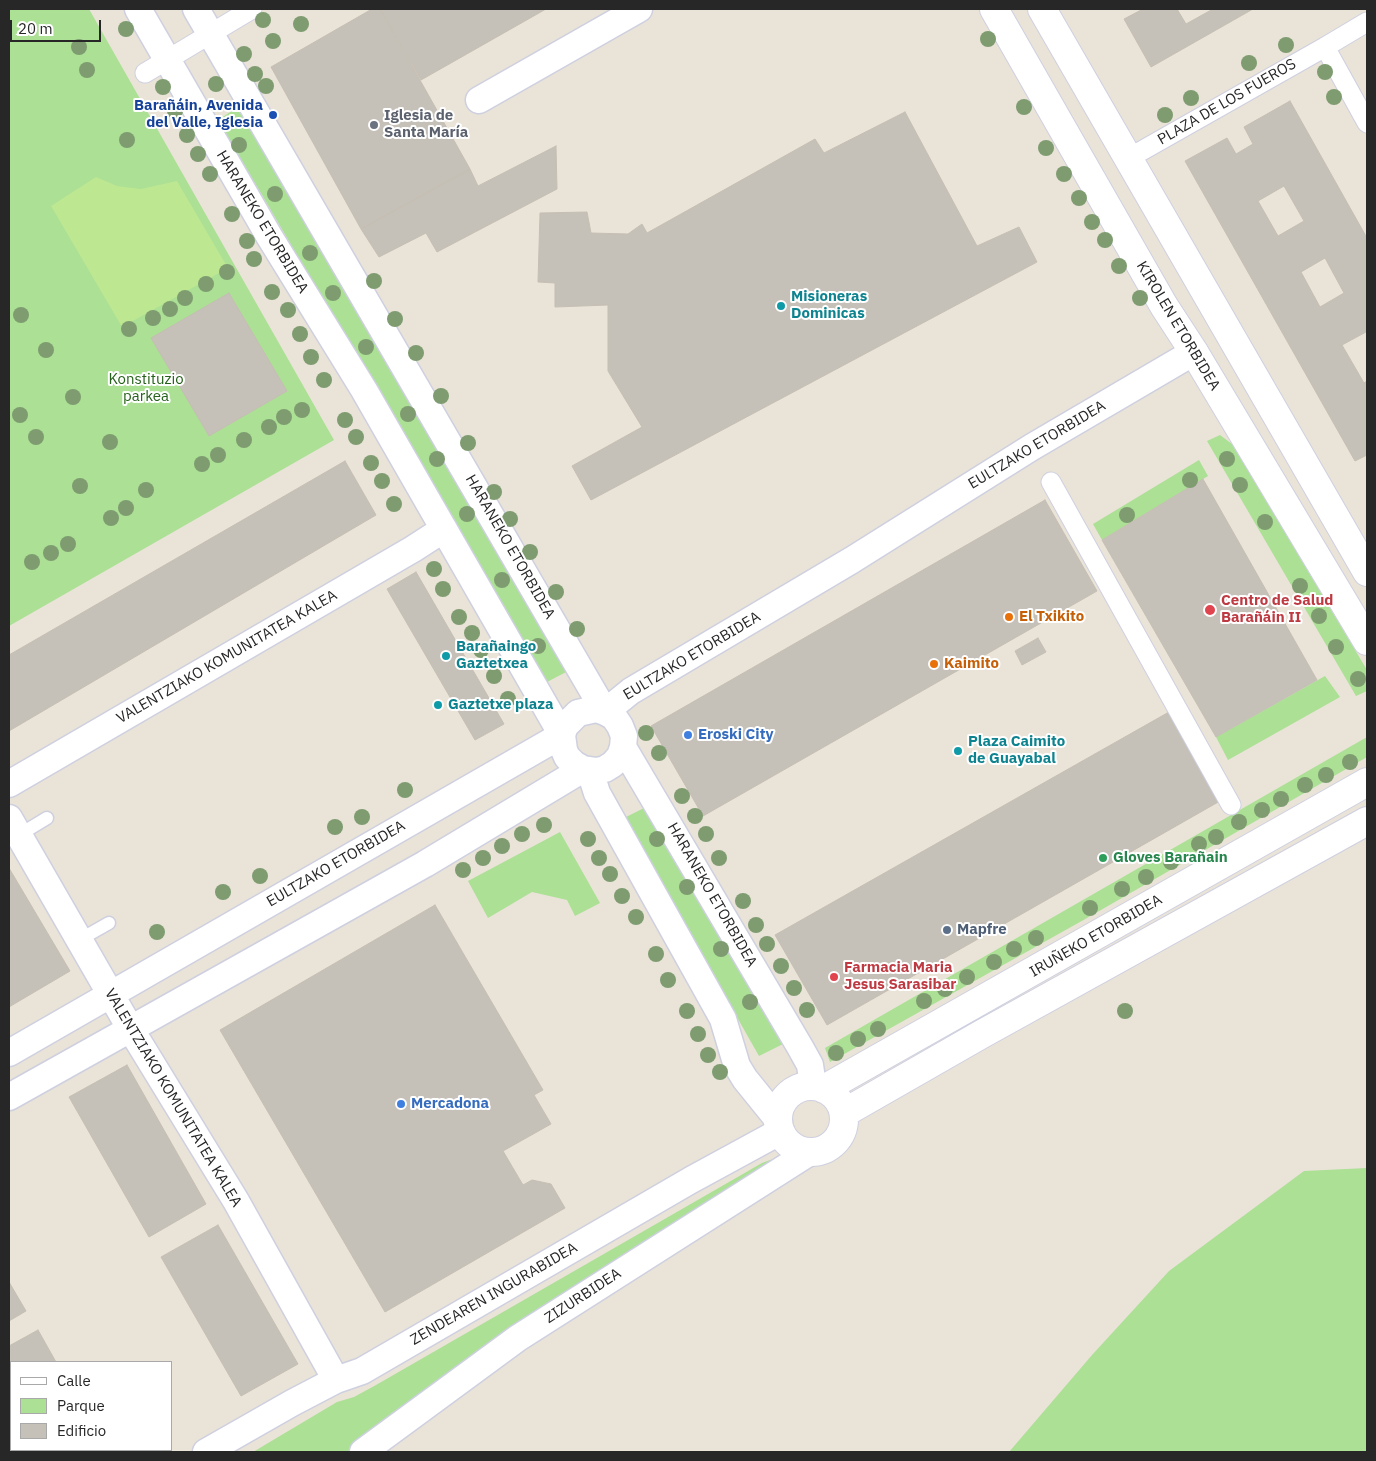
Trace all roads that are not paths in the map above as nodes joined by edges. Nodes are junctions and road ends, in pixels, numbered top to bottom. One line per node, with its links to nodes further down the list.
1 (138, 9): 10 (street, HARANEKO ETORBIDEA)
2 (196, 9): 8 (street, HARANEKO ETORBIDEA)
3 (252, 9): 8 (street)
4 (639, 9): 12 (street)
5 (994, 9): 15 (street, KIROLEN ETORBIDEA)
6 (1042, 9): 14 (street)
7 (1367, 22): 9 (street, PLAZA DE LOS FUEROS)
8 (210, 34): 10 (street); 20 (street, HARANEKO ETORBIDEA)
9 (1325, 46): 13 (street); 14 (street, PLAZA DE LOS FUEROS)
10 (167, 60): 11 (street); 17 (street, HARANEKO ETORBIDEA)
11 (145, 73)
12 (480, 100)
13 (1367, 123)
14 (1129, 158): 18 (street)
15 (1194, 352): 19 (street, KIROLEN ETORBIDEA); 20 (street, EULTZAKO ETORBIDEA)
16 (1051, 482): 26 (street)
17 (444, 529): 21 (street, HARANEKO ETORBIDEA); 25 (street, VALENTZIAKO KOMUNITATEA KALEA)
18 (1363, 555)
19 (1367, 642)
20 (605, 712): 21 (street, EULTZAKO ETORBIDEA); 22 (street, HARANEKO ETORBIDEA)
21 (562, 735): 23 (street, HARANEKO ETORBIDEA); 32 (street, EULTZAKO ETORBIDEA)
22 (624, 746): 23 (street); 35 (street, HARANEKO ETORBIDEA)
23 (586, 770): 33 (street); 38 (street, HARANEKO ETORBIDEA)
24 (1367, 782): 35 (street, IRUÑEKO ETORBIDEA)
25 (9, 784)
26 (1231, 805)
27 (47, 818): 29 (lane)
28 (1367, 821): 37 (street, IRUÑEKO ETORBIDEA)
29 (14, 826): 31 (street, VALENTZIAKO KOMUNITATEA KALEA)
30 (109, 923): 31 (lane)
31 (79, 940): 32 (street, VALENTZIAKO KOMUNITATEA KALEA)
32 (110, 993): 33 (street, VALENTZIAKO KOMUNITATEA KALEA); 34 (street, EULTZAKO ETORBIDEA)
33 (130, 1028): 36 (street); 40 (street, VALENTZIAKO KOMUNITATEA KALEA)
34 (9, 1053)
35 (819, 1088): 37 (street); 38 (street)
36 (9, 1097)
37 (844, 1113): 39 (street)
38 (779, 1126): 39 (street); 40 (street, ZENDEAREN INGURABIDEA)
39 (810, 1152): 42 (street, ZIZURBIDEA)
40 (336, 1380): 41 (street, ZENDEAREN INGURABIDEA)
41 (206, 1452)
42 (362, 1452)

